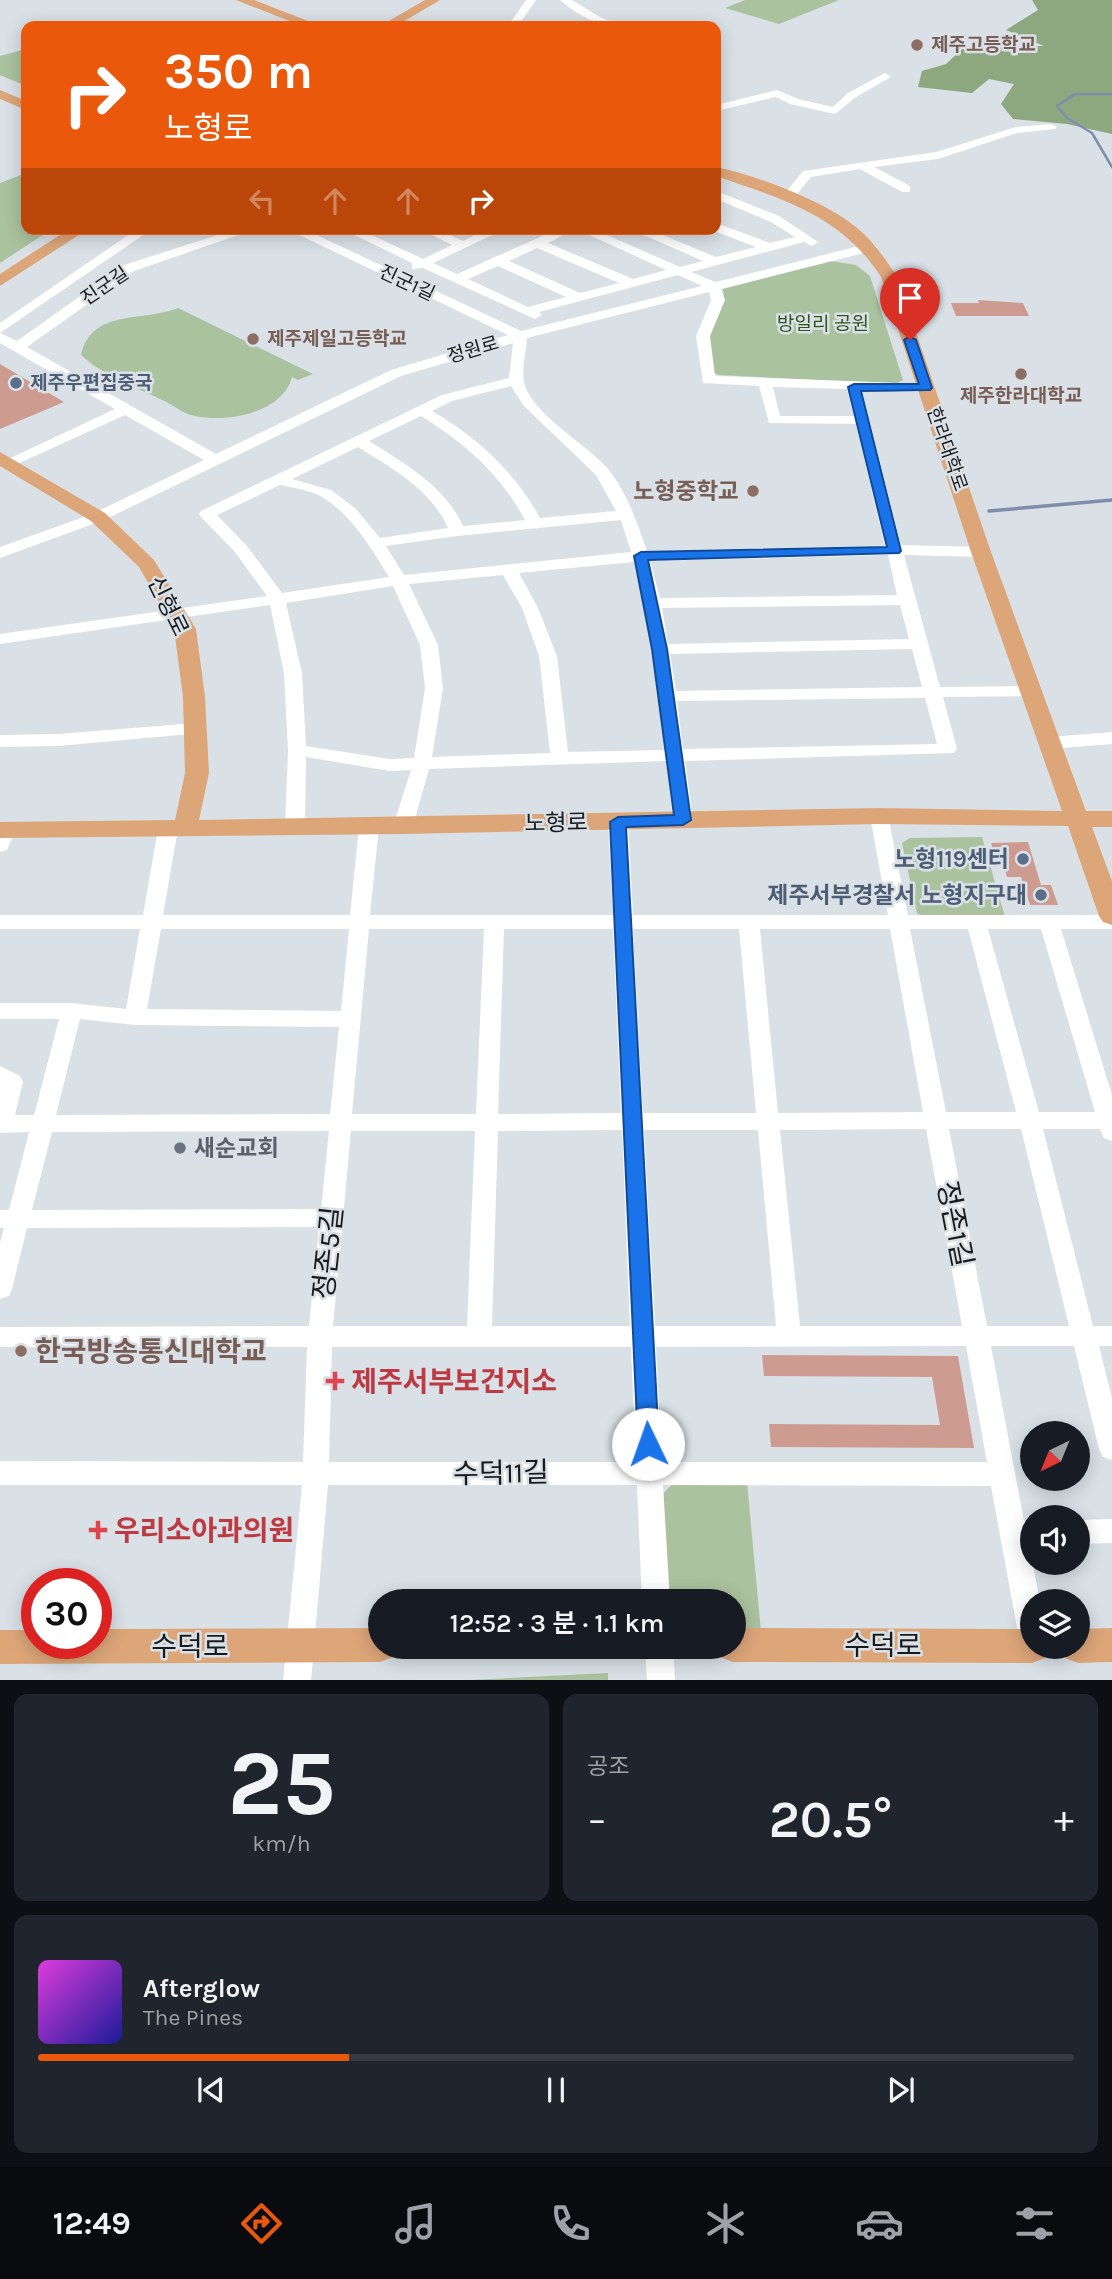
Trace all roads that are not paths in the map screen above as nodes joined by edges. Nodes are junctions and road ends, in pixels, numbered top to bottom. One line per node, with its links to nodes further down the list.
1 (242, 0): 6 (main road)
2 (434, 0): 7 (main road)
3 (450, 0): 8 (main road)
4 (531, 0): 9 (street)
5 (565, 0): 10 (street)
6 (300, 21)
7 (396, 21)
8 (412, 21)
9 (516, 21)
10 (602, 21)
11 (885, 76): 14 (street)
12 (1, 96): 13 (main road)
13 (21, 104)
14 (721, 107)
15 (1051, 127): 16 (street)
16 (862, 165): 18 (street); 20 (street)
17 (721, 173): 20 (main road, 한라대학로)
18 (906, 188)
19 (721, 197): 32 (street)
20 (788, 197): 36 (main road, 한라대학로)
21 (721, 229): 35 (street)
22 (71, 235): 46 (main road)
23 (137, 235): 38 (street, 진군길)
24 (228, 235): 42 (street, 진군길)
25 (306, 235): 44 (street, 진군1길)
26 (361, 235): 41 (street)
27 (439, 235): 34 (street)
28 (487, 235): 34 (street)
29 (557, 235): 33 (street)
30 (596, 235): 43 (street)
31 (651, 235): 40 (street)
32 (806, 237): 35 (street); 37 (street)
33 (538, 244): 39 (street); 47 (street)
34 (464, 246): 41 (street)
35 (768, 247): 40 (street)
36 (871, 247): 37 (street, 정원로); 61 (main road, 한라대학로)
37 (827, 256): 48 (street, 정원로)
38 (102, 260): 42 (street); 52 (street, 진군길)
39 (499, 261): 45 (street); 49 (street)
40 (714, 261): 43 (street)
41 (424, 264): 44 (street); 45 (street)
42 (129, 268): 55 (street, 진군길)
43 (680, 270): 47 (street); 48 (street)
44 (393, 276): 53 (street, 진군1길)
45 (458, 279): 50 (street)
46 (0, 281)
47 (631, 283): 49 (street)
48 (713, 286): 51 (street, 정원로); 59 (street)
49 (578, 297): 50 (street)
50 (526, 311): 51 (street)
51 (562, 326): 53 (street, 정원로)
52 (0, 329)
53 (520, 336): 56 (street, 정원로); 57 (street)
54 (0, 337): 55 (street)
55 (18, 347): 62 (street)
56 (477, 349): 57 (street); 67 (street, 정원로)
57 (518, 362): 58 (street)
58 (516, 380): 63 (street); 69 (street)
59 (765, 383): 60 (street); 64 (street)
60 (854, 387): 61 (street); 64 (street)
61 (926, 388): 75 (main road, 한라대학로)
62 (126, 409): 66 (street); 67 (street)
63 (421, 410): 65 (street); 71 (street)
64 (863, 420): 74 (street)
65 (356, 440): 68 (street); 72 (street)
66 (4, 460): 70 (main road, 신형로)
67 (218, 461): 70 (street, 정원로)
68 (276, 479): 73 (street); 80 (street)
69 (626, 515): 71 (street); 77 (street)
70 (98, 517): 76 (street, 정원로); 83 (main road, 신형로)
71 (536, 523): 72 (street)
72 (457, 531): 73 (street)
73 (376, 543): 79 (street)
74 (895, 551): 75 (street); 77 (street); 81 (street)
75 (981, 552): 87 (main road, 한라대학로)
76 (0, 553)
77 (641, 556): 78 (street); 82 (street)
78 (509, 570): 79 (street); 96 (street)
79 (399, 580): 80 (street); 97 (street)
80 (277, 598): 83 (street); 94 (street)
81 (907, 600): 82 (street); 85 (street)
82 (650, 603): 86 (street)
83 (177, 615): 84 (street); 90 (main road, 신형로)
84 (0, 639)
85 (919, 644): 86 (street); 88 (street)
86 (660, 649): 89 (street)
87 (1030, 691): 88 (street); 93 (main road, 한라대학로)
88 (932, 692): 89 (street); 95 (street)
89 (666, 696): 95 (street)
90 (195, 729): 92 (street); 106 (main road, 신형로)
91 (1112, 738): 93 (street)
92 (0, 741)
93 (1050, 743): 99 (main road, 한라대학로)
94 (298, 750): 97 (street); 105 (street)
95 (673, 755): 96 (street); 101 (street)
96 (560, 758): 97 (street)
97 (422, 764): 104 (street)
98 (879, 816): 99 (main road, 노형로); 101 (main road, 노형로); 117 (street, 정존1길)
99 (1078, 818): 100 (main road, 노형로); 108 (main road, 한라대학로)
100 (1112, 819)
101 (683, 820): 102 (main road, 노형로)
102 (618, 822): 104 (main road, 노형로); 115 (street)
103 (369, 826): 104 (main road, 노형로); 105 (main road, 노형로); 112 (street, 정존5길)
104 (403, 826)
105 (295, 827): 106 (main road, 노형로)
106 (176, 829): 107 (main road, 노형로); 111 (street)
107 (2, 835)
108 (1112, 916)
109 (0, 922): 111 (street)
110 (1112, 922): 114 (street)
111 (153, 923): 112 (street); 121 (street)
112 (359, 923): 113 (street); 122 (street, 정존5길)
113 (494, 923): 115 (street); 128 (street)
114 (1049, 923): 118 (street); 132 (street)
115 (621, 924): 116 (street); 125 (street)
116 (748, 924): 117 (street); 124 (street)
117 (898, 924): 118 (street); 129 (street, 정존1길)
118 (977, 924): 126 (street)
119 (0, 1011): 120 (street)
120 (72, 1011): 121 (street); 131 (street)
121 (135, 1017): 122 (street)
122 (350, 1019): 127 (street, 정존5길)
123 (0, 1074): 130 (street)
124 (768, 1120): 125 (street); 129 (street); 142 (street)
125 (631, 1121): 128 (street); 141 (street)
126 (1030, 1121): 129 (street); 132 (street); 137 (street)
127 (340, 1122): 128 (street); 131 (street); 133 (street, 정존5길)
128 (486, 1122): 140 (street)
129 (936, 1122): 143 (street, 정존1길)
130 (1, 1124): 131 (street)
131 (44, 1124): 134 (street)
132 (1111, 1124)
133 (331, 1217): 134 (street); 139 (street, 정존5길)
134 (9, 1219): 135 (street)
135 (0, 1289)
136 (0, 1336): 139 (street)
137 (1084, 1336): 138 (street); 143 (street); 144 (street)
138 (1112, 1336)
139 (320, 1337): 140 (street); 147 (street, 정존5길)
140 (479, 1337): 141 (street)
141 (643, 1337): 142 (street); 145 (street)
142 (789, 1337): 143 (street)
143 (976, 1337): 148 (street, 정존1길)
144 (1112, 1449)
145 (649, 1471): 147 (street, 수덕11길); 148 (street, 수덕11길); 152 (street)
146 (0, 1473): 147 (street, 수덕11길)
147 (316, 1475): 153 (street, 정존5길)
148 (1003, 1475): 149 (street, 정존1길)
149 (1020, 1524)
150 (1112, 1531): 151 (street)
151 (1090, 1532)
152 (655, 1589)
153 (301, 1645): 154 (main road, 수덕로); 159 (main road, 수덕로); 161 (street, 정존5길)
154 (368, 1645)
155 (746, 1645): 157 (main road, 수덕로)
156 (1112, 1645): 158 (main road)
157 (1020, 1646)
158 (1090, 1646)
159 (0, 1647)
160 (660, 1659): 162 (street)
161 (297, 1680)
162 (661, 1680)

